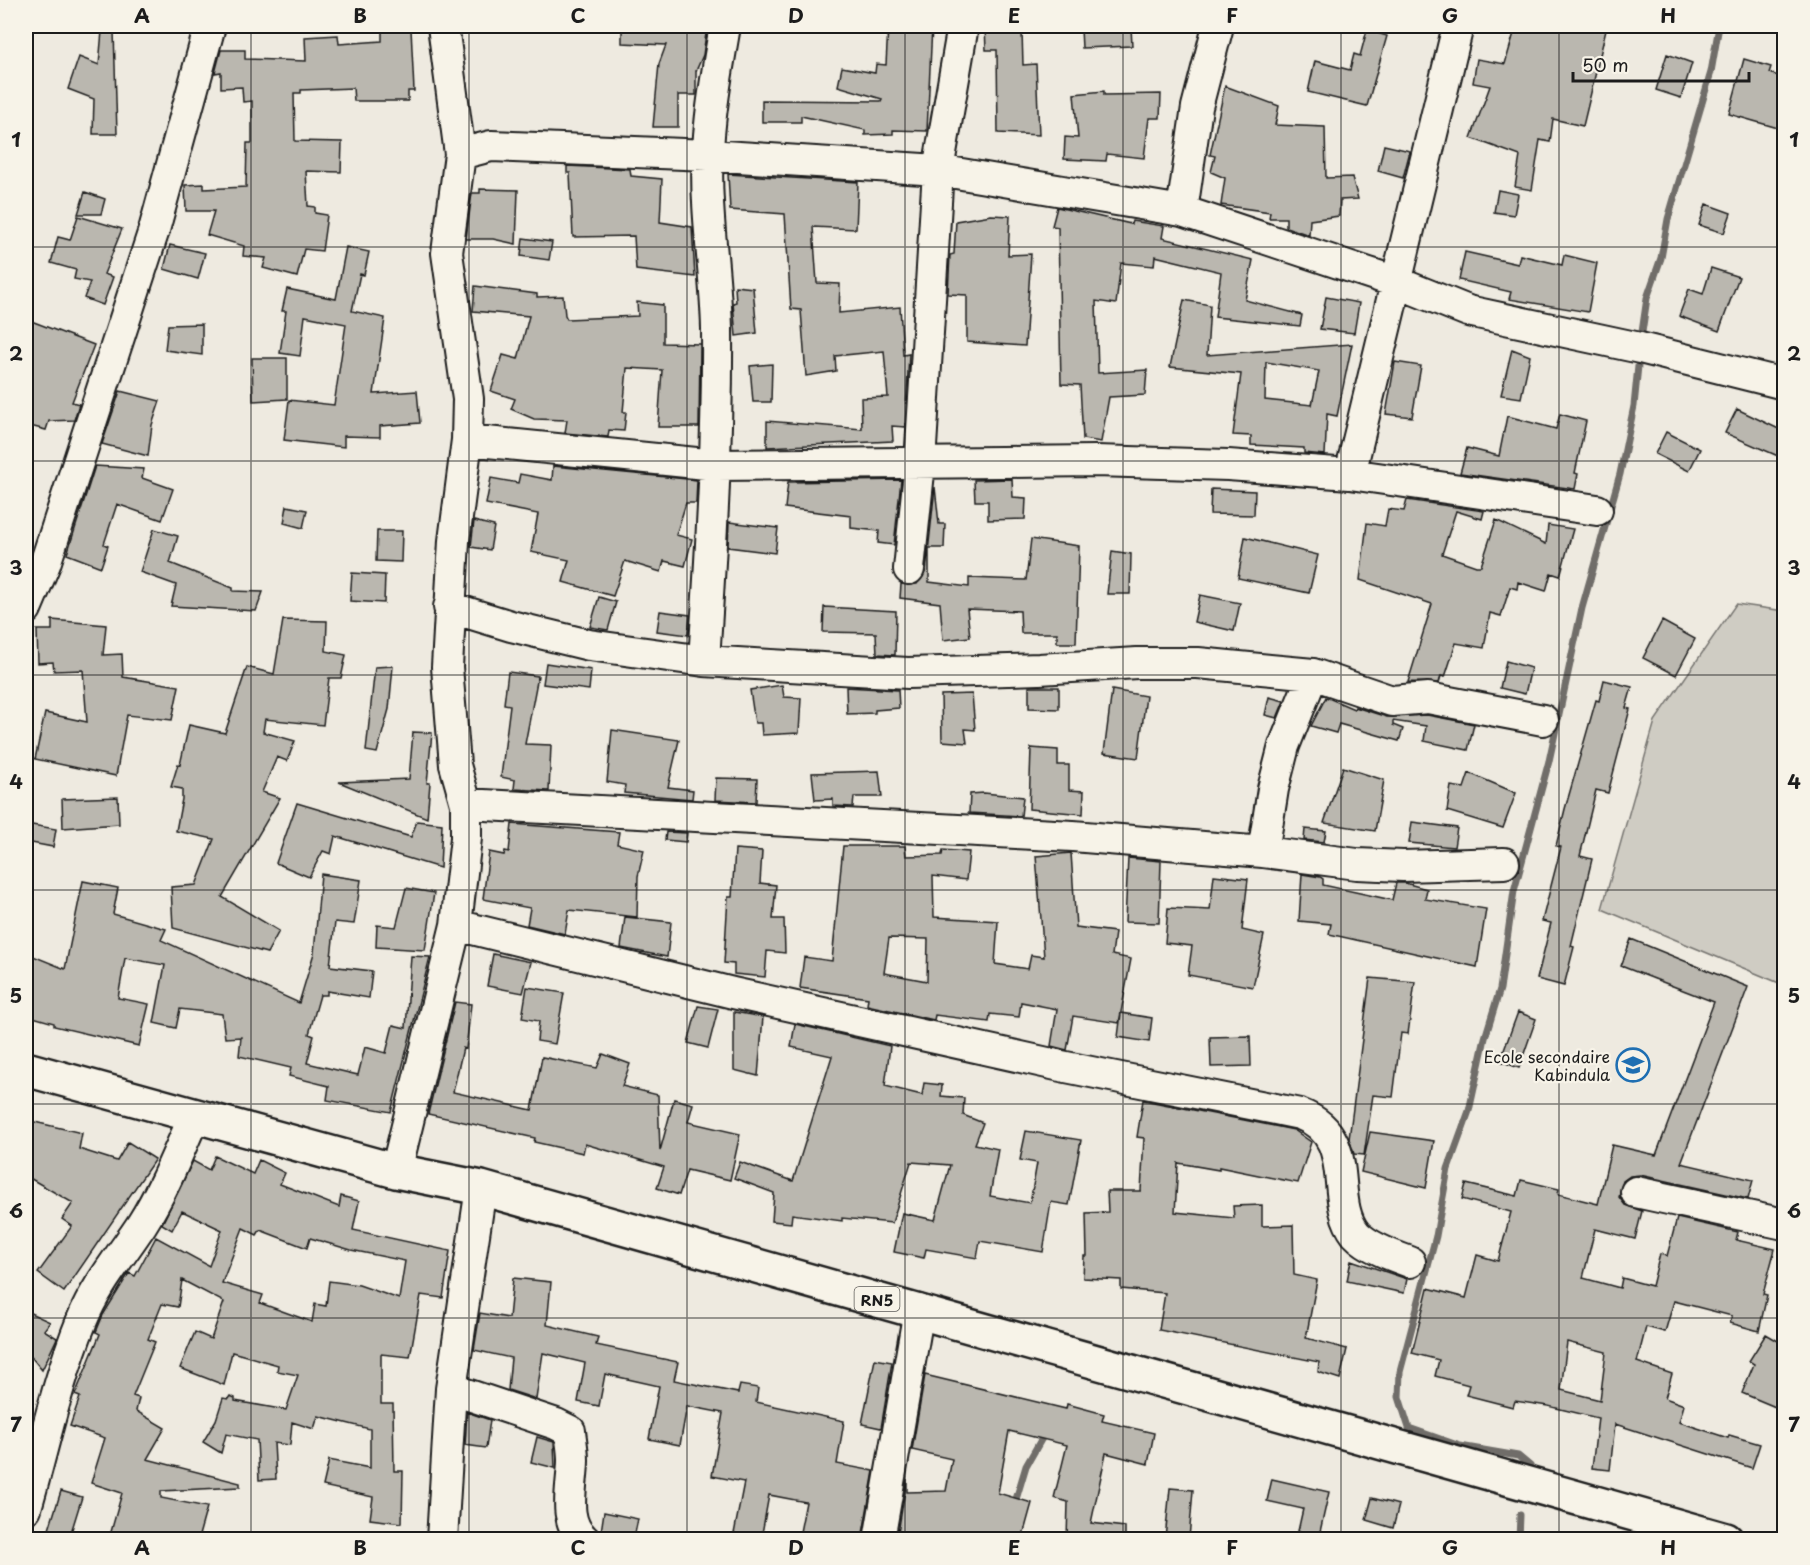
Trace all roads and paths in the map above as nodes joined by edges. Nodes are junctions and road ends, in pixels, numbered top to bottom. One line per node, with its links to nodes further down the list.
1 (210, 26): 20 (street)
2 (444, 26): 7 (street)
3 (725, 26): 8 (street)
4 (963, 26): 9 (street)
5 (1218, 26): 10 (street)
6 (1458, 26): 11 (street)
7 (460, 154): 8 (street); 13 (street)
8 (708, 155): 9 (street); 15 (street)
9 (938, 170): 10 (street); 14 (street)
10 (1182, 211): 11 (street)
11 (1396, 282): 12 (street); 16 (street)
12 (1785, 384)
13 (466, 440): 15 (street); 19 (street)
14 (920, 463): 15 (street); 16 (street); 18 (street)
15 (716, 465): 21 (street)
16 (1350, 474): 17 (street)
17 (1597, 510)
18 (909, 569)
19 (449, 607): 21 (street); 24 (street)
20 (26, 609)
21 (704, 660): 22 (street)
22 (1313, 674): 23 (street); 25 (street)
23 (1543, 720)
24 (466, 804): 25 (street); 27 (street)
25 (1263, 852): 26 (street)
26 (1504, 863)
27 (456, 925): 30 (street); 34 (street)
28 (26, 1069): 29 (highway, RN5)
29 (194, 1117): 30 (highway, RN5); 37 (street)
30 (396, 1172): 31 (highway, RN5)
31 (481, 1188): 35 (highway, RN5); 36 (street)
32 (1636, 1192): 33 (street)
33 (1785, 1224)
34 (1410, 1262)
35 (919, 1310): 38 (highway, RN5); 41 (street)
36 (451, 1389): 39 (street); 40 (street)
37 (26, 1508)
38 (1708, 1537)
39 (442, 1539)
40 (585, 1539)
41 (879, 1539)

